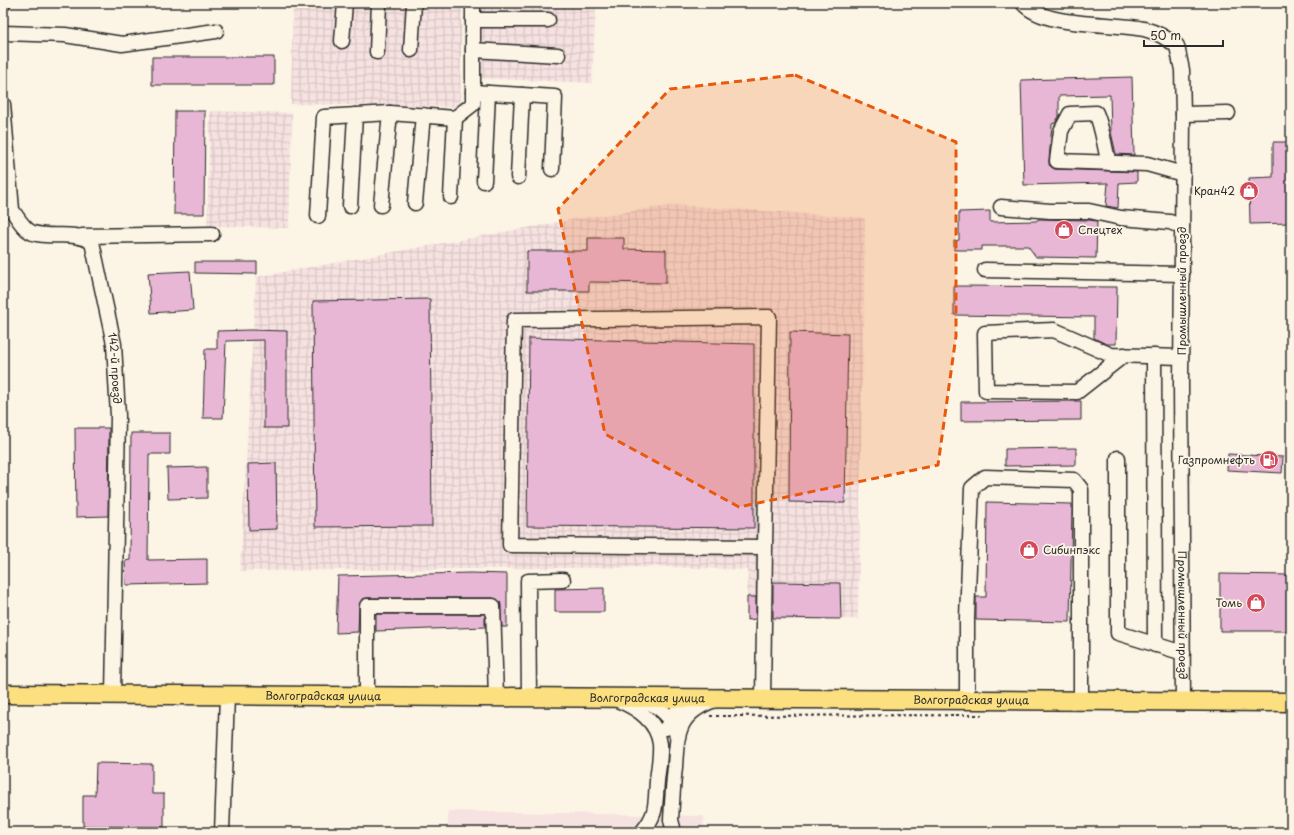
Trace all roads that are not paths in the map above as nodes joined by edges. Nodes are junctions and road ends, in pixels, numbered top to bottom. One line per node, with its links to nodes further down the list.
1 (345, 3): 10 (lane)
2 (379, 3): 13 (lane)
3 (414, 3): 11 (lane)
4 (473, 3): 6 (lane)
5 (1023, 3): 20 (lane, Промышленный проезд)
6 (473, 20): 7 (lane); 12 (lane)
7 (548, 20)
8 (216, 31): 9 (lane)
9 (3, 33)
10 (342, 41)
11 (410, 50)
12 (473, 50): 14 (lane); 15 (lane)
13 (377, 52)
14 (558, 56)
15 (473, 92): 16 (lane); 24 (lane)
16 (488, 93): 17 (lane); 29 (lane)
17 (522, 95): 26 (lane); 28 (lane)
18 (3, 104): 38 (lane)
19 (390, 113): 22 (lane); 23 (lane); 32 (lane)
20 (1183, 114): 21 (lane); 27 (lane, Промышленный проезд)
21 (1228, 114)
22 (355, 115): 33 (lane); 35 (lane)
23 (423, 116): 24 (lane); 31 (lane)
24 (455, 118): 30 (lane)
25 (1109, 163): 25 (lane); 27 (lane)
26 (552, 169)
27 (1183, 174): 36 (lane, Промышленный проезд)
28 (518, 177)
29 (484, 181)
30 (451, 197)
31 (415, 203)
32 (381, 205)
33 (350, 206)
34 (1001, 207): 36 (lane)
35 (318, 216)
36 (1182, 227): 40 (lane, Промышленный проезд)
37 (212, 234): 38 (lane)
38 (82, 236): 50 (lane, 142-й проезд)
39 (985, 270): 40 (lane)
40 (1182, 274): 43 (lane, Промышленный проезд)
41 (1124, 355): 41 (lane); 42 (lane)
42 (1154, 356): 43 (lane); 47 (lane)
43 (1181, 357): 48 (lane, Промышленный проезд)
44 (1118, 458): 47 (lane)
45 (765, 547): 45 (lane); 59 (lane)
46 (563, 580): 54 (lane)
47 (1155, 645): 48 (lane)
48 (1183, 653): 62 (lane, Промышленный проезд)
49 (3, 694): 50 (main road, Волгоградская улица)
50 (113, 695): 51 (main road, Волгоградская улица)
51 (227, 696): 52 (main road, Волгоградская улица); 67 (lane)
52 (367, 697): 53 (main road, Волгоградская улица); 53 (lane)
53 (496, 697): 54 (main road, Волгоградская улица)
54 (529, 698): 55 (main road, Волгоградская улица)
55 (613, 698): 56 (main road, Волгоградская улица); 66 (lane)
56 (633, 698): 57 (main road, Волгоградская улица); 64 (lane)
57 (692, 698): 58 (main road, Волгоградская улица); 64 (lane)
58 (718, 699): 59 (main road, Волгоградская улица); 65 (lane)
59 (763, 699): 60 (main road, Волгоградская улица)
60 (967, 700): 61 (main road, Волгоградская улица); 61 (lane)
61 (1081, 701): 62 (main road, Волгоградская улица)
62 (1183, 702): 63 (main road, Волгоградская улица)
63 (1291, 702)
64 (671, 720): 65 (lane); 66 (lane)
65 (677, 736): 69 (lane)
66 (660, 745): 68 (lane)
67 (222, 832)
68 (642, 832)
69 (674, 832)

